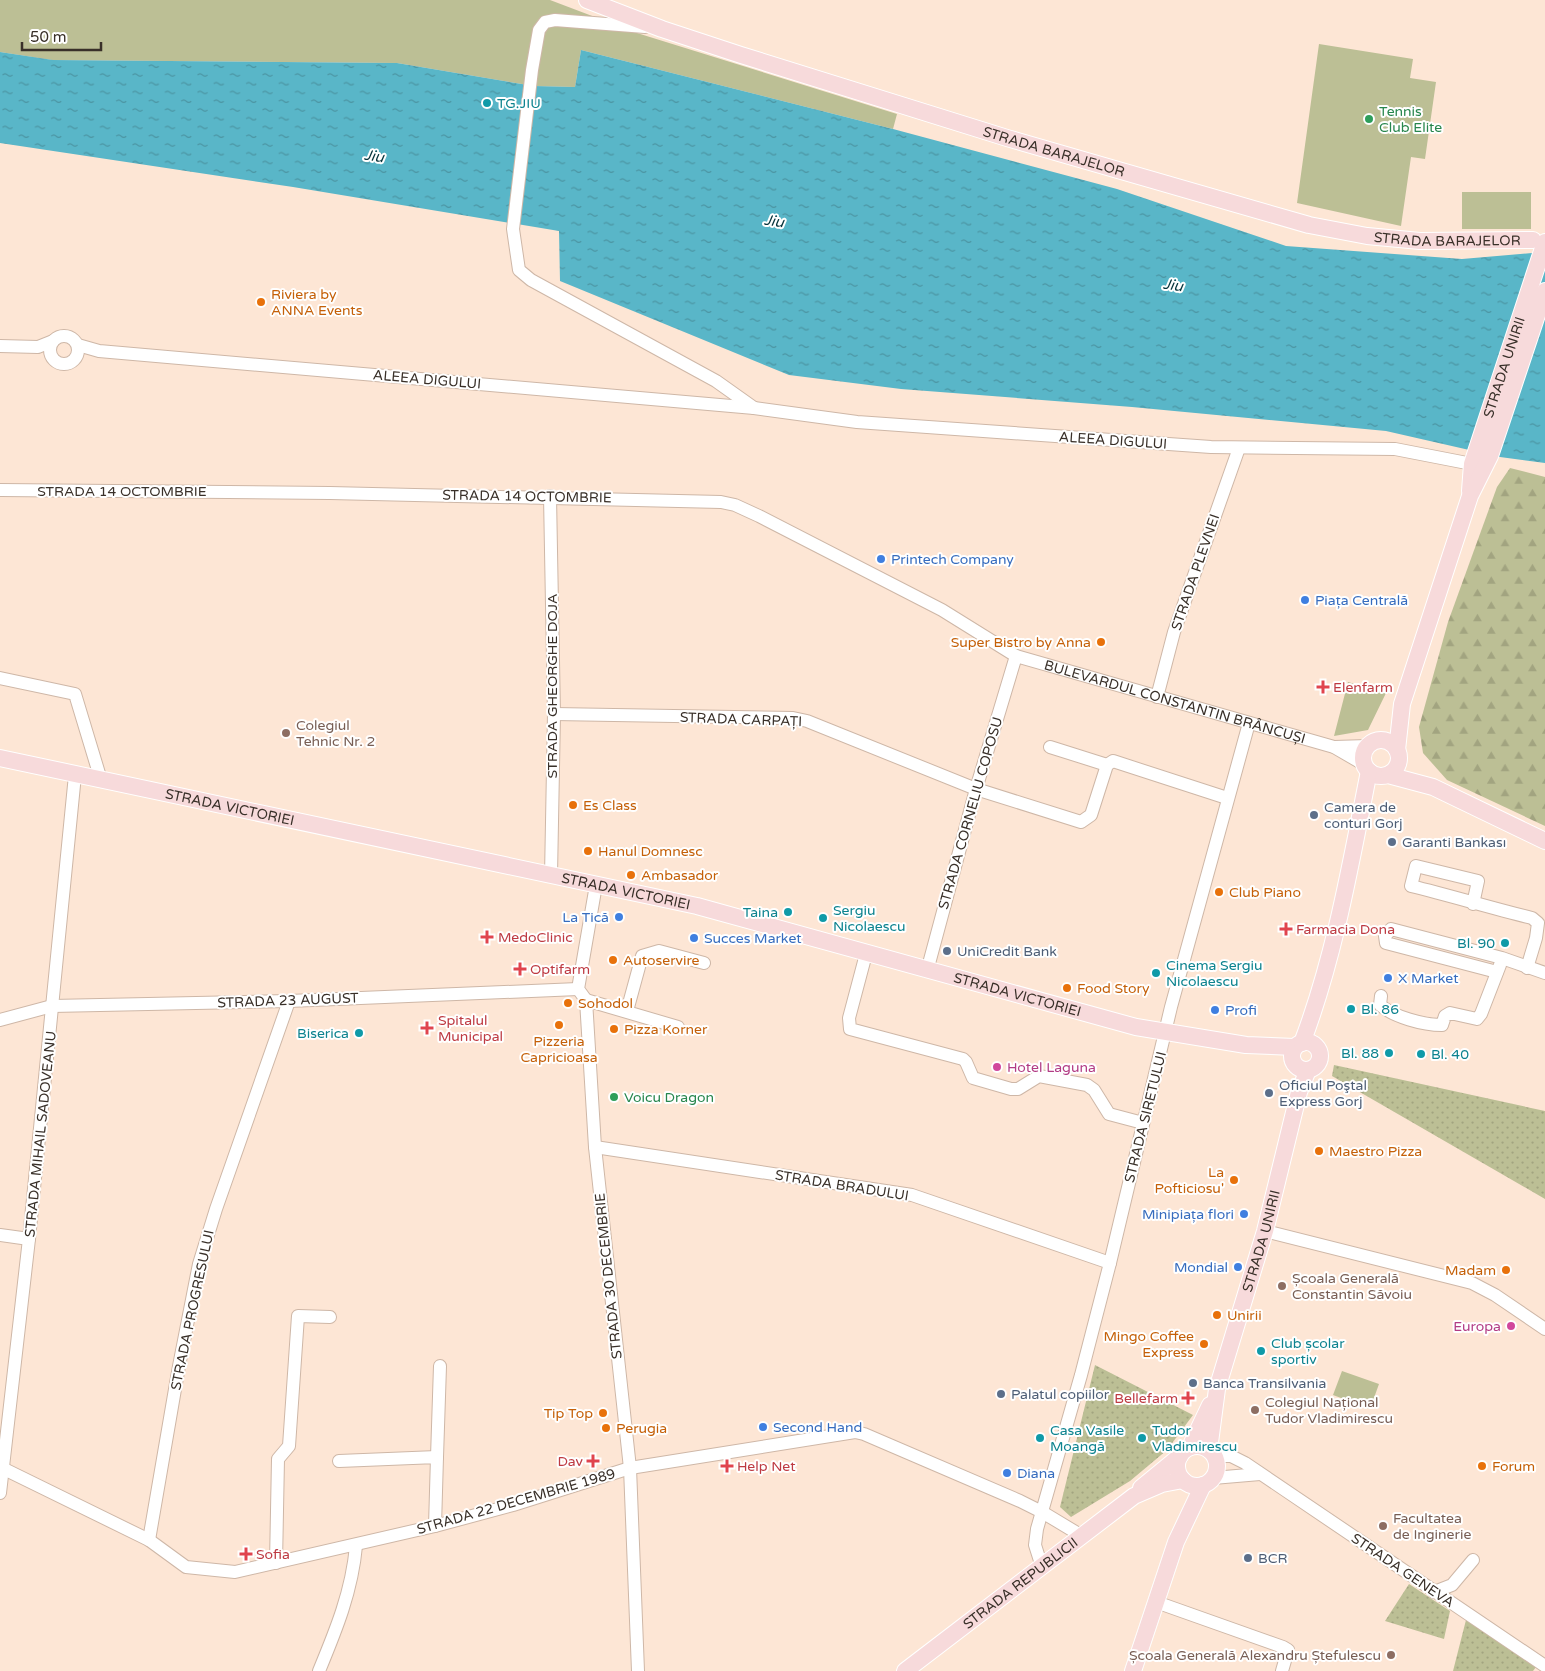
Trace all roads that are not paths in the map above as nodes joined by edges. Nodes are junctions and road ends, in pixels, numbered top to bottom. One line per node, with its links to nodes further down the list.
1 (587, 0): 2 (main road, STRADA BARAJELOR)
2 (611, 4): 3 (main road, STRADA BARAJELOR)
3 (662, 29): 4 (main road, STRADA BARAJELOR); 13 (street, ALEEA DIGULUI)
4 (1539, 241): 15 (main road, STRADA UNIRII)
5 (1545, 291): 15 (main road, STRADA UNIRII)
6 (53, 341): 7 (street); 9 (street); 12 (street)
7 (78, 345): 10 (street, ALEEA DIGULUI); 11 (street)
8 (0, 346): 9 (street)
9 (38, 347): 12 (street)
10 (99, 351): 11 (street, ALEEA DIGULUI); 13 (street, ALEEA DIGULUI)
11 (75, 359): 12 (street)
12 (55, 361)
13 (754, 408): 14 (street, ALEEA DIGULUI)
14 (1239, 448): 15 (street, ALEEA DIGULUI); 20 (street, STRADA PLEVNEI)
15 (1479, 458): 21 (main road, STRADA UNIRII)
16 (0, 490): 17 (street, STRADA 14 OCTOMBRIE)
17 (550, 496): 18 (street, STRADA 14 OCTOMBRIE); 22 (street, STRADA GHEORGHE DOJA)
18 (1016, 656): 20 (street, BULEVARDUL CONSTANTIN BRÂNCUȘI); 34 (street, STRADA CORNELIU COPOSU)
19 (0, 678): 32 (street)
20 (1157, 697): 23 (street, BULEVARDUL CONSTANTIN BRÂNCUȘI)
21 (1402, 704): 24 (main road, STRADA UNIRII); 27 (main road, STRADA UNIRII)
22 (554, 714): 34 (street, STRADA CARPAȚI); 37 (street, STRADA GHEORGHE DOJA)
23 (1249, 723): 26 (street, BULEVARDUL CONSTANTIN BRÂNCUȘI); 35 (street, STRADA SIRETULUI)
24 (1374, 743): 26 (street, BULEVARDUL CONSTANTIN BRÂNCUȘI); 27 (main road); 30 (main road, STRADA UNIRII)
25 (1050, 747): 29 (street)
26 (1334, 747): 30 (street, BULEVARDUL CONSTANTIN BRÂNCUȘI)
27 (1398, 754): 30 (main road, STRADA UNIRII); 33 (main road, BULEVARDUL CONSTANTIN BRÂNCUȘI)
28 (0, 758): 31 (main road, STRADA VICTORIEI)
29 (1107, 765): 34 (street, STRADA CARPAȚI); 35 (street)
30 (1375, 772): 33 (main road, BULEVARDUL CONSTANTIN BRÂNCUȘI); 51 (main road, STRADA UNIRII)
31 (75, 774): 32 (main road, STRADA VICTORIEI); 52 (street, STRADA MIHAIL SADOVEANU)
32 (101, 780): 37 (main road, STRADA VICTORIEI)
33 (1433, 787): 36 (main road, BULEVARDUL CONSTANTIN BRÂNCUȘI)
34 (976, 788): 44 (street, STRADA CORNELIU COPOSU)
35 (1228, 798): 56 (street, STRADA SIRETULUI)
36 (1545, 841)
37 (551, 876): 38 (main road, STRADA VICTORIEI)
38 (596, 885): 40 (main road, STRADA VICTORIEI); 47 (street)
39 (1472, 904): 39 (street); 43 (street)
40 (866, 954): 44 (main road, STRADA VICTORIEI); 59 (street)
41 (1502, 958): 43 (street); 45 (street); 45 (street)
42 (704, 964): 53 (street)
43 (1527, 968): 46 (street)
44 (927, 971): 56 (main road, STRADA VICTORIEI)
45 (1497, 972): 48 (street)
46 (1545, 973)
47 (578, 989): 49 (street); 50 (street, STRADA 23 AUGUST)
48 (1381, 996)
49 (586, 1000): 53 (street); 60 (street, STRADA 30 DECEMBRIE)
50 (289, 1002): 52 (street, STRADA 23 AUGUST); 83 (street, STRADA PROGRESULUI)
51 (1317, 1002): 57 (main road, STRADA UNIRII); 58 (main road, STRADA UNIRII)
52 (52, 1006): 54 (street, STRADA 23 AUGUST); 63 (street, STRADA MIHAIL SADOVEANU)
53 (627, 1011): 55 (street)
54 (0, 1020)
55 (678, 1027)
56 (1166, 1031): 58 (main road, STRADA VICTORIEI); 59 (street, STRADA SIRETULUI)
57 (1318, 1050): 58 (main road); 58 (main road, STRADA UNIRII)
58 (1298, 1057): 61 (main road, STRADA UNIRII)
59 (1143, 1123): 64 (street, STRADA SIRETULUI)
60 (595, 1147): 64 (street, STRADA BRADULUI); 74 (street, STRADA 30 DECEMBRIE)
61 (1265, 1231): 66 (street); 68 (main road, STRADA UNIRII)
62 (0, 1235): 63 (street)
63 (29, 1239): 73 (street, STRADA MIHAIL SADOVEANU)
64 (1110, 1263): 80 (street, STRADA SIRETULUI)
65 (330, 1317): 87 (street)
66 (1545, 1329)
67 (440, 1366): 71 (street)
68 (1218, 1389): 69 (main road, STRADA UNIRII); 70 (main road, STRADA UNIRII)
69 (1185, 1451): 70 (main road); 76 (main road, STRADA UNIRII); 79 (main road, STRADA REPUBLICII)
70 (1212, 1452): 75 (street, STRADA GENEVA); 77 (main road, STRADA UNIRII)
71 (437, 1457): 72 (street); 81 (street)
72 (339, 1461)
73 (1, 1468): 78 (street, STRADA MIHAIL SADOVEANU); 83 (street, STRADA 22 DECEMBRIE 1989)
74 (630, 1468): 80 (street, STRADA 22 DECEMBRIE 1989); 81 (street, STRADA 22 DECEMBRIE 1989); 93 (street, STRADA 30 DECEMBRIE)
75 (1260, 1474): 77 (street); 89 (street, STRADA GENEVA)
76 (1185, 1481): 77 (main road); 79 (main road, STRADA REPUBLICII); 84 (main road, STRADA UNIRII)
77 (1208, 1482): 84 (main road, STRADA UNIRII)
78 (0, 1493)
79 (1134, 1496): 82 (main road, STRADA REPUBLICII)
80 (1042, 1512): 82 (street, STRADA 22 DECEMBRIE 1989); 88 (street)
81 (435, 1526): 85 (street, STRADA 22 DECEMBRIE 1989)
82 (1082, 1536): 88 (main road, STRADA REPUBLICII)
83 (149, 1540): 87 (street, STRADA 22 DECEMBRIE 1989)
84 (1176, 1542): 90 (main road, STRADA UNIRII)
85 (356, 1546): 87 (street, STRADA 22 DECEMBRIE 1989); 92 (street)
86 (1474, 1560): 89 (street)
87 (276, 1563)
88 (1042, 1567): 94 (main road, STRADA REPUBLICII)
89 (1434, 1592): 91 (street, STRADA GENEVA)
90 (1156, 1602): 95 (main road, STRADA UNIRII); 96 (street)
91 (1545, 1666)
92 (319, 1671)
93 (638, 1671)
94 (905, 1671)
95 (1132, 1671)
96 (1282, 1671)

